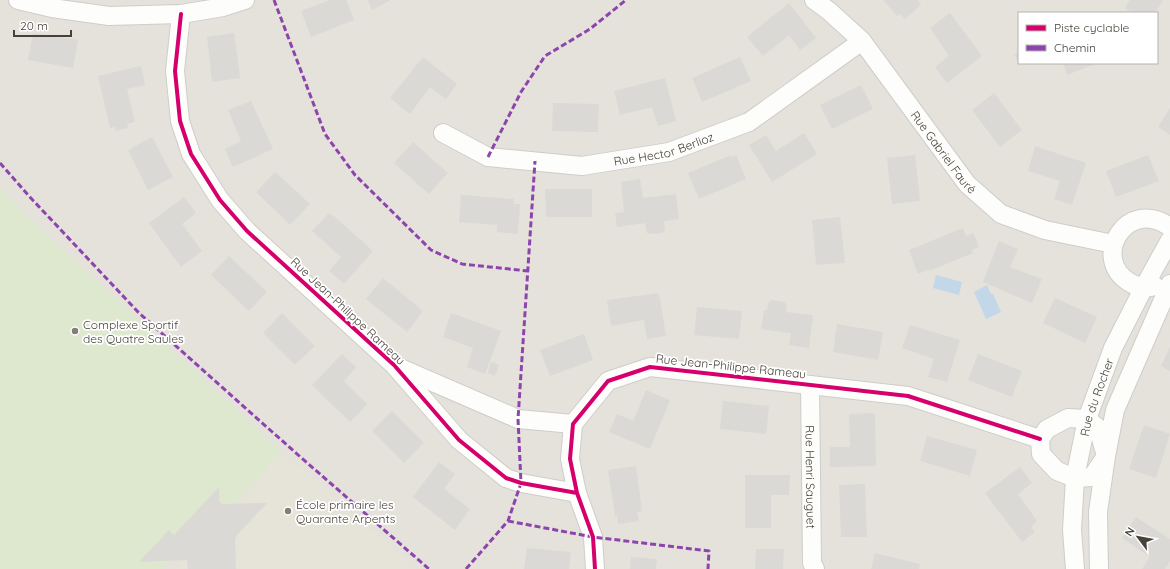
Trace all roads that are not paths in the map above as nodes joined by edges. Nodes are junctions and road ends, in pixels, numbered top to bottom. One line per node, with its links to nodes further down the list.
1 (18, 0): 4 (street)
2 (245, 0): 4 (street)
3 (814, 0): 5 (street, Rue Gabriel Fauré)
4 (181, 14): 13 (street, Rue Jean-Philippe Rameau)
5 (862, 41): 6 (street, Rue Hector Berlioz); 9 (street, Rue Gabriel Fauré)
6 (443, 133)
7 (1170, 227): 9 (street)
8 (1170, 240): 12 (street, Rue du Rocher)
9 (1113, 244): 12 (street)
10 (1170, 278): 12 (street)
11 (1170, 284): 18 (street, Rue du Rocher)
12 (1144, 287): 15 (street, Rue du Rocher)
13 (394, 365): 16 (street, Rue Jean-Philippe Rameau); 20 (street, Rue Jean-Philippe Rameau)
14 (810, 385): 16 (street, Rue Jean-Philippe Rameau); 17 (street, Rue Jean-Philippe Rameau); 22 (street, Rue Henri Sauguet)
15 (1087, 419): 17 (street); 18 (street); 19 (street, Rue du Rocher)
16 (573, 424): 20 (street)
17 (1040, 439): 19 (street)
18 (1106, 456): 19 (street); 24 (street, Rue du Rocher)
19 (1075, 478): 23 (street, Rue du Rocher)
20 (577, 493): 21 (street)
21 (595, 569)
22 (815, 569)
23 (1074, 569)
24 (1099, 569)

